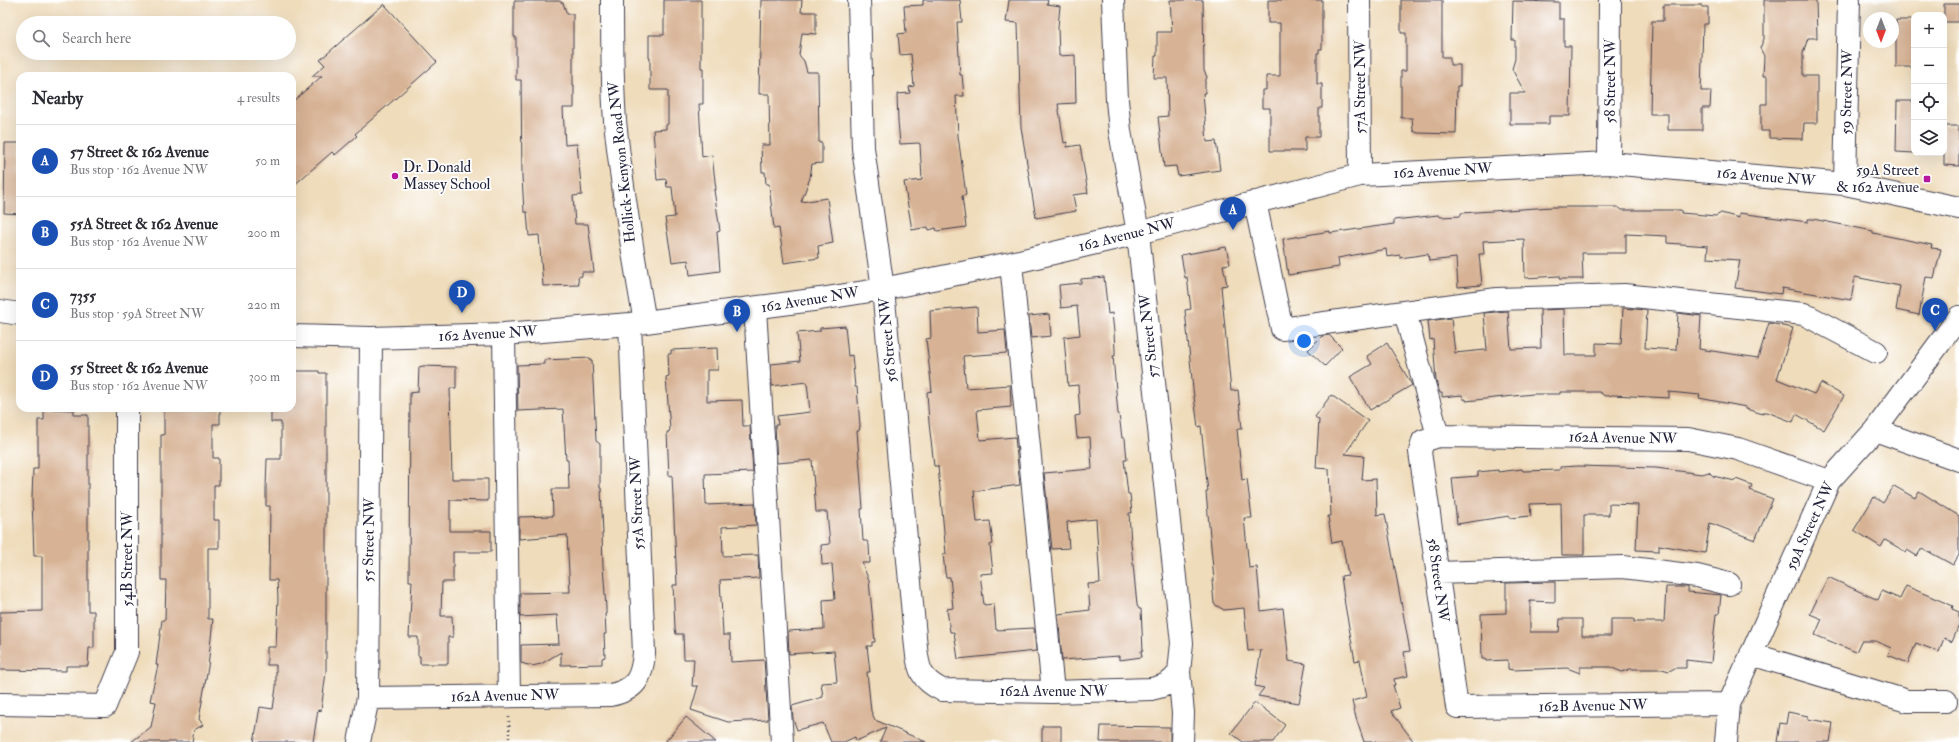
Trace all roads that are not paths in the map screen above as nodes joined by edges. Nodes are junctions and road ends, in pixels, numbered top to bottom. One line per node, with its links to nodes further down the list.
1 (612, 0): 20 (street, Hollick-Kenyon Road NW)
2 (859, 0): 14 (street, 56 Street NW)
3 (1113, 0): 12 (street, 57 Street NW)
4 (1359, 0): 8 (street, 57A Street NW)
5 (1610, 0): 7 (street, 58 Street NW)
6 (1849, 0): 9 (street, 59 Street NW)
7 (1609, 163): 8 (street, 162 Avenue NW); 9 (street, 162 Avenue NW)
8 (1360, 175): 10 (street, 162 Avenue NW)
9 (1845, 184): 11 (street, 162 Avenue NW)
10 (1255, 202): 12 (street, 162 Avenue NW); 17 (street)
11 (1959, 208)
12 (1138, 233): 13 (street, 162 Avenue NW); 34 (street, 57 Street NW)
13 (1011, 263): 14 (street, 162 Avenue NW); 37 (street)
14 (883, 289): 15 (street, 162 Avenue NW); 35 (street, 56 Street NW)
15 (755, 309): 20 (street, 162 Avenue NW); 45 (street)
16 (0, 311): 18 (street)
17 (1405, 312): 24 (street); 27 (street)
18 (16, 313)
19 (1959, 317): 26 (street, 59A Street NW)
20 (638, 323): 21 (street, 162 Avenue NW); 36 (street, 55A Street NW)
21 (504, 334): 23 (street, 162 Avenue NW); 38 (street)
22 (296, 336): 23 (street, 162 Avenue NW)
23 (371, 338): 39 (street, 55 Street NW)
24 (1876, 352)
25 (127, 412): 41 (street, 54B Street NW)
26 (1875, 430): 29 (street); 30 (street, 59A Street NW)
27 (1438, 436): 28 (street, 162A Avenue NW); 30 (street, 162A Avenue NW)
28 (1420, 452): 31 (street, 58 Street NW)
29 (1959, 460)
30 (1829, 481): 33 (street, 59A Street NW)
31 (1437, 573): 32 (street); 43 (street, 58 Street NW)
32 (1729, 584)
33 (1751, 654): 40 (street); 42 (street, 59A Street NW)
34 (1180, 672): 37 (street, 162A Avenue NW); 46 (street, 57 Street NW)
35 (925, 678): 37 (street, 162A Avenue NW)
36 (637, 681): 38 (street, 162A Avenue NW)
37 (1053, 692)
38 (509, 696): 39 (street, 162A Avenue NW)
39 (368, 698): 44 (street, 55 Street NW)
40 (1946, 701)
41 (0, 704)
42 (1729, 704): 43 (street, 162B Avenue NW); 47 (street, 59A Street NW)
43 (1457, 707)
44 (359, 742)
45 (782, 742)
46 (1182, 742)
47 (1726, 742)

